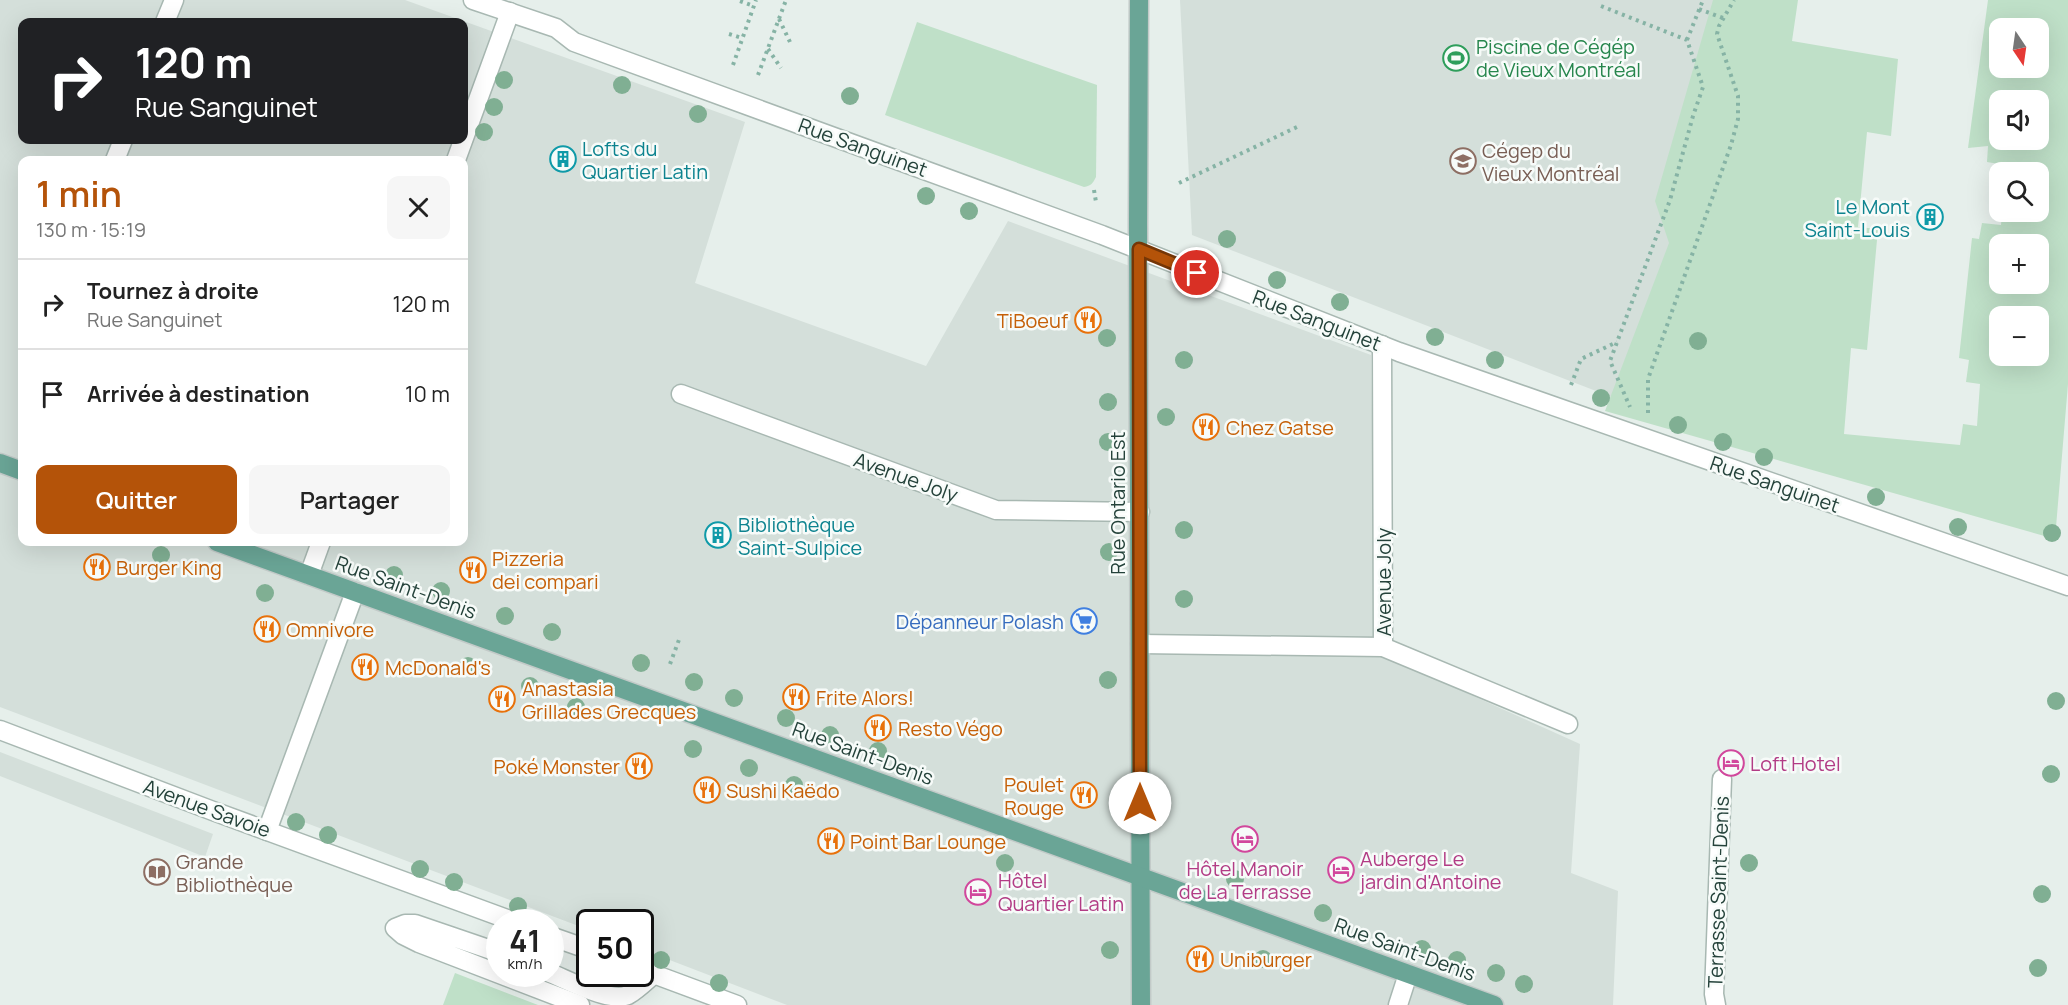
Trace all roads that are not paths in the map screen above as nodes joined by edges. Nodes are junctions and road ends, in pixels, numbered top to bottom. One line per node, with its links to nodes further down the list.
1 (174, 0): 5 (street)
2 (472, 0): 4 (street, Rue Sanguinet)
3 (1139, 0): 7 (main road, Rue Ontario Est)
4 (510, 12): 6 (street); 7 (street, Rue Sanguinet)
5 (167, 18)
6 (468, 127)
7 (1139, 249): 8 (street, Rue Sanguinet); 12 (main road, Rue Ontario Est)
8 (1382, 345): 16 (street, Rue Sanguinet); 19 (street, Avenue Joly)
9 (681, 394): 12 (street, Avenue Joly)
10 (0, 463): 11 (main road)
11 (18, 470)
12 (1140, 512): 18 (main road, Rue Ontario Est)
13 (228, 546): 15 (main road, Rue Saint-Denis)
14 (320, 546): 15 (street)
15 (309, 575): 17 (main road, Rue Saint-Denis)
16 (2068, 586)
17 (355, 592): 23 (street); 24 (main road, Rue Saint-Denis)
18 (1140, 644): 19 (street, Avenue Joly); 24 (main road, Rue Ontario Est)
19 (1383, 647): 20 (street)
20 (1568, 724)
21 (0, 730): 23 (street, Avenue Savoie)
22 (1722, 779): 39 (street, Terrasse Saint-Denis)
23 (267, 831): 25 (street, Avenue Savoie)
24 (1141, 877): 28 (main road, Rue Saint-Denis); 36 (main road, Rue Ontario Est)
25 (486, 911)
26 (486, 948): 27 (street)
27 (486, 969)
28 (1408, 974): 37 (street); 38 (main road, Rue Saint-Denis)
29 (654, 976): 33 (street)
30 (533, 987): 34 (street)
31 (587, 987): 32 (street)
32 (635, 987)
33 (690, 997): 35 (street)
34 (580, 1005)
35 (737, 1005)
36 (1142, 1005)
37 (1398, 1005)
38 (1494, 1005)
39 (1716, 1005)

